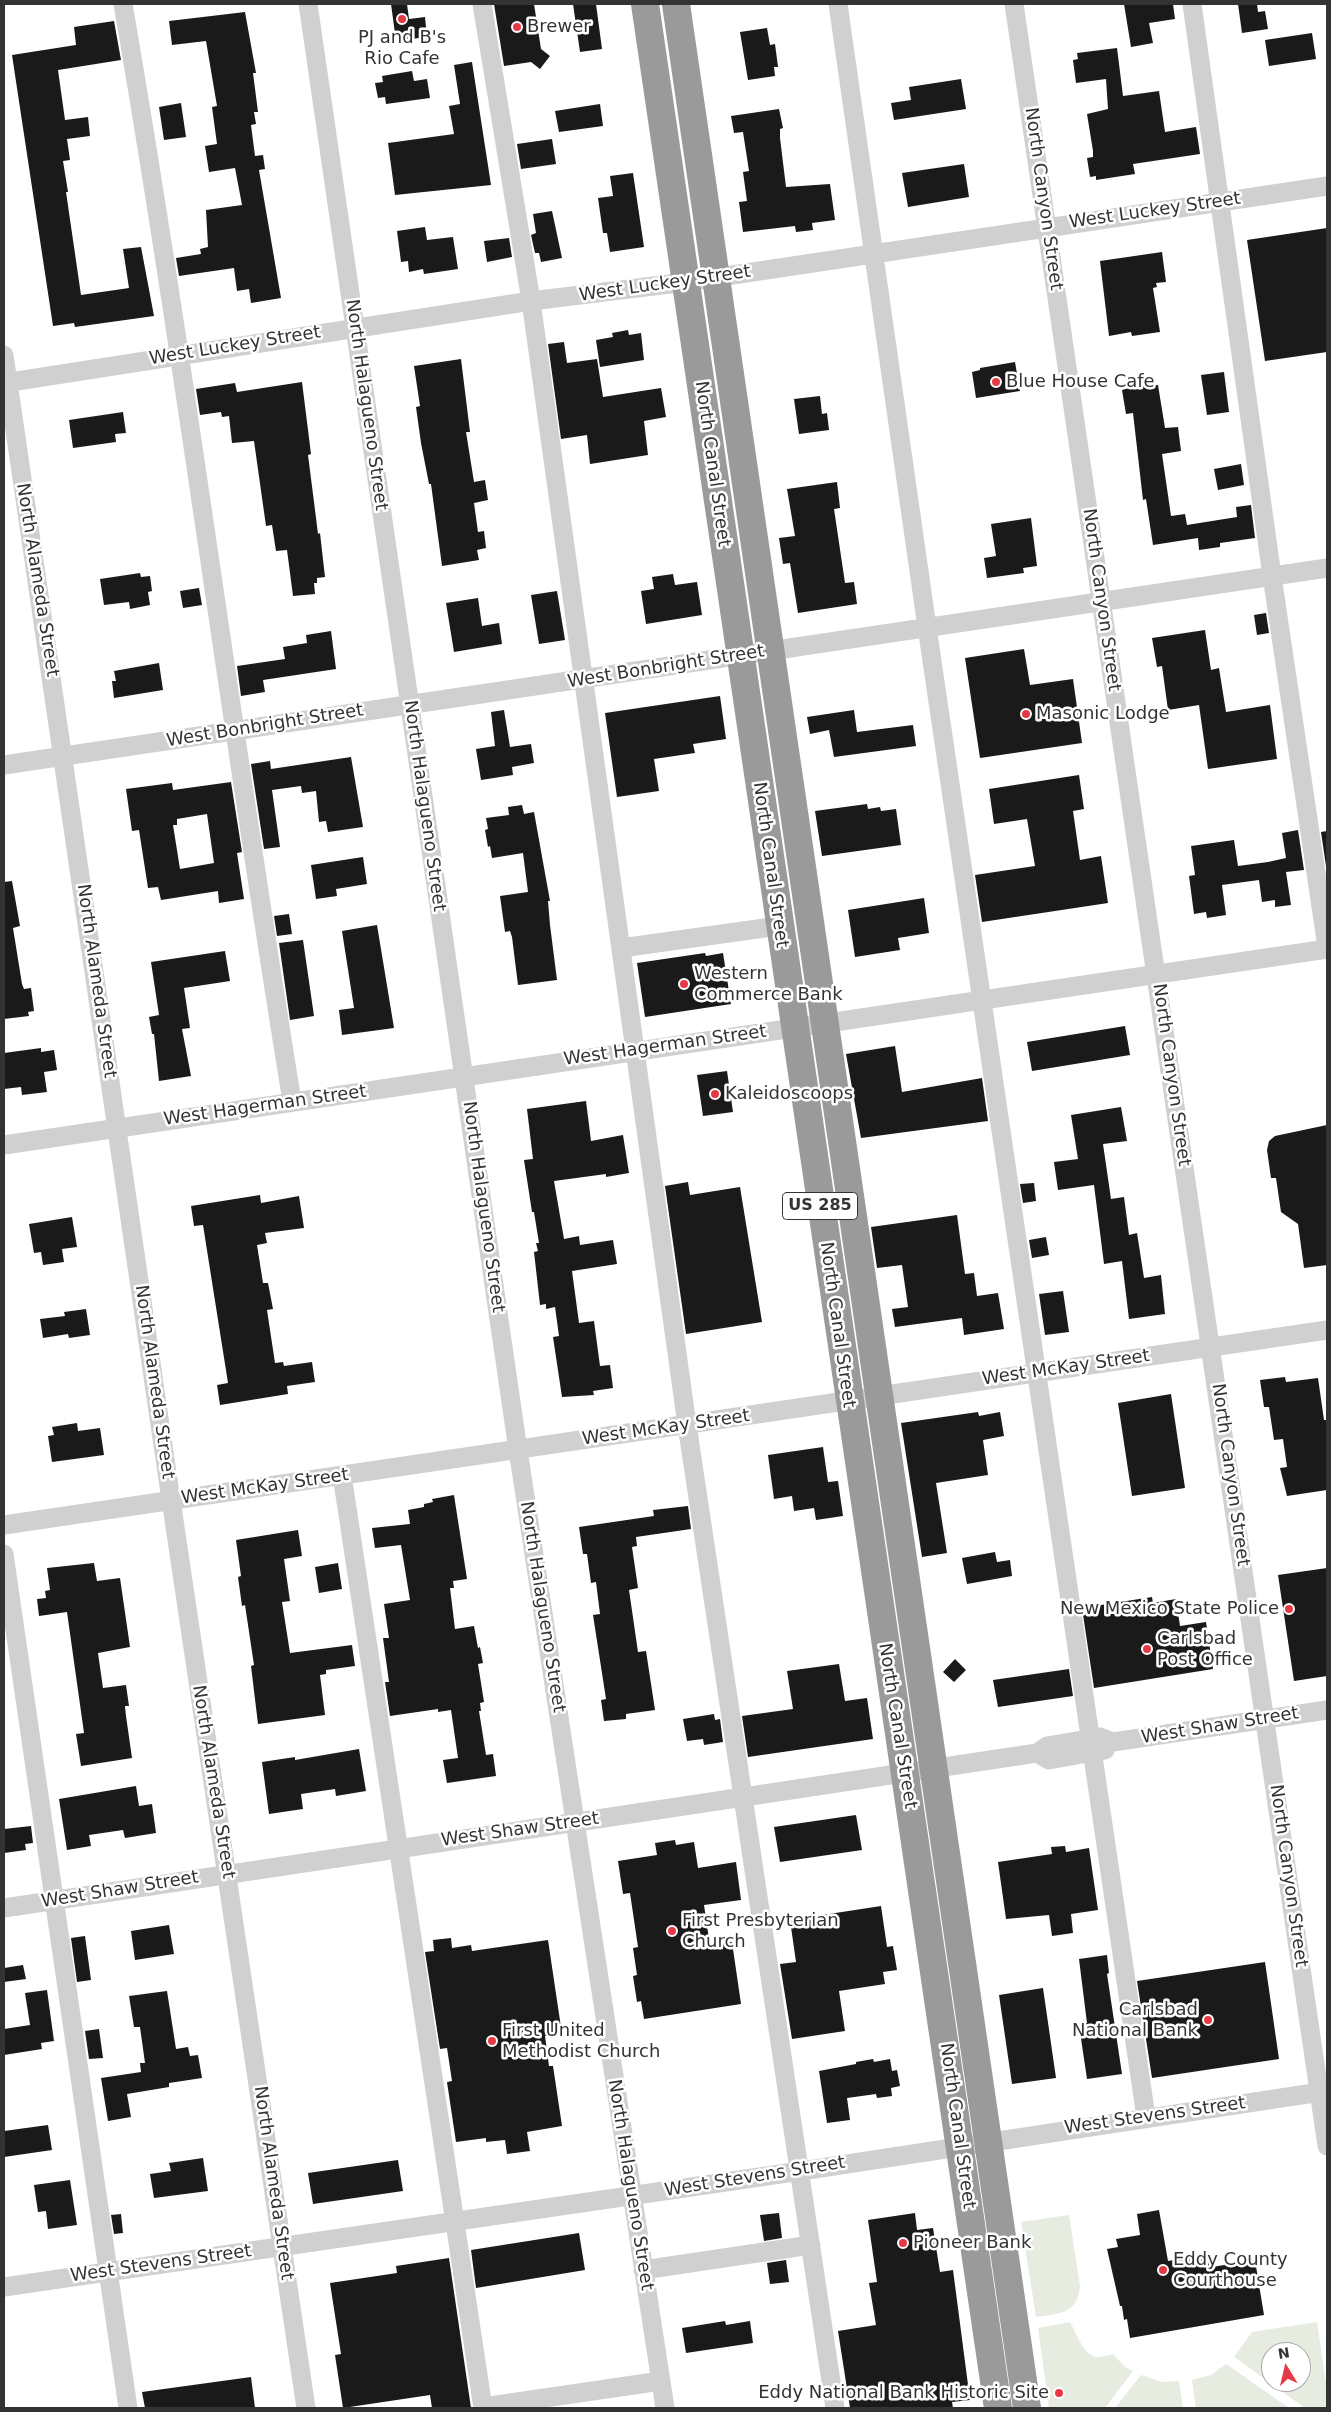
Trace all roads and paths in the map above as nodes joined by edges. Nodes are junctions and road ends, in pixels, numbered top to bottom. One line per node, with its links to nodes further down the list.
1 (123, 4): 18 (street)
2 (308, 4): 16 (street, North Halagueno Street)
3 (482, 4): 15 (street)
4 (645, 4): 14 (highway, North Canal Street / US 285)
5 (676, 4): 13 (highway, North Canal Street / US 285)
6 (838, 4): 12 (street)
7 (1014, 4): 11 (street, North Canyon Street)
8 (1192, 4): 10 (street)
9 (1327, 186): 10 (street, West Luckey Street)
10 (1221, 202): 11 (street, West Luckey Street); 21 (street)
11 (1047, 227): 12 (street, West Luckey Street); 22 (street, North Canyon Street)
12 (872, 254): 13 (street, West Luckey Street); 23 (street)
13 (716, 278): 14 (street, West Luckey Street); 24 (highway, North Canal Street / US 285)
14 (686, 282): 15 (street, West Luckey Street); 25 (highway, North Canal Street / US 285)
15 (531, 301): 16 (street, West Luckey Street); 26 (street)
16 (355, 328): 18 (street, West Luckey Street); 27 (street, North Halagueno Street)
17 (4, 355): 19 (street, North Alameda Street)
18 (180, 355): 19 (street, West Luckey Street); 28 (street)
19 (6, 383): 29 (street, North Alameda Street)
20 (1327, 568): 21 (street, West Bonbright Street)
21 (1272, 576): 22 (street, West Bonbright Street); 33 (street)
22 (1100, 600): 23 (street, West Bonbright Street); 34 (street, North Canyon Street)
23 (927, 627): 24 (street, West Bonbright Street); 35 (street)
24 (770, 651): 25 (street, West Bonbright Street); 36 (highway, North Canal Street / US 285)
25 (740, 655): 26 (street, West Bonbright Street); 31 (highway, North Canal Street / US 285)
26 (584, 679): 27 (street, West Bonbright Street); 32 (street)
27 (410, 705): 28 (street, West Bonbright Street); 39 (street, North Halagueno Street)
28 (233, 731): 29 (street, West Bonbright Street); 40 (street)
29 (64, 757): 30 (street, West Bonbright Street); 41 (street, North Alameda Street)
30 (4, 765)
31 (779, 926): 32 (street); 37 (highway, North Canal Street / US 285)
32 (621, 948): 38 (street)
33 (1327, 948): 34 (street, West Hagerman Street)
34 (1156, 973): 35 (street, West Hagerman Street); 44 (street, North Canyon Street)
35 (982, 999): 36 (street, West Hagerman Street); 45 (street)
36 (824, 1023): 37 (street, West Hagerman Street); 46 (highway, North Canal Street / US 285)
37 (794, 1028): 38 (street, West Hagerman Street); 47 (highway, North Canal Street / US 285)
38 (635, 1050): 39 (street, West Hagerman Street); 48 (street)
39 (464, 1076): 40 (street, West Hagerman Street); 49 (street, North Halagueno Street)
40 (292, 1101): 41 (street, West Hagerman Street)
41 (118, 1128): 42 (street, West Hagerman Street); 51 (street, North Alameda Street)
42 (4, 1145)
43 (1327, 1330): 44 (street, West McKay Street)
44 (1211, 1346): 45 (street, West McKay Street); 55 (street, North Canyon Street)
45 (1037, 1373): 46 (street, West McKay Street); 56 (street)
46 (880, 1395): 47 (street, West McKay Street); 57 (highway, North Canal Street / US 285)
47 (848, 1400): 48 (street, West McKay Street); 58 (highway, North Canal Street / US 285)
48 (687, 1425): 49 (street, West McKay Street); 59 (street)
49 (518, 1450): 50 (street, West McKay Street); 60 (street, North Halagueno Street)
50 (342, 1475): 51 (street, West McKay Street); 61 (street)
51 (171, 1500): 52 (street, West McKay Street); 62 (street, North Alameda Street)
52 (4, 1525)
53 (4, 1554): 63 (street)
54 (1327, 1710): 55 (street, West Shaw Street)
55 (1264, 1720): 56 (street, West Shaw Street); 65 (street, North Canyon Street)
56 (1093, 1746): 57 (street, West Shaw Street); 66 (street)
57 (934, 1768): 58 (street, West Shaw Street); 67 (highway, North Canal Street / US 285)
58 (904, 1772): 59 (street, West Shaw Street); 68 (highway, North Canal Street / US 285)
59 (742, 1797): 60 (street, West Shaw Street); 70 (street)
60 (575, 1822): 61 (street, West Shaw Street); 71 (street, North Halagueno Street)
61 (399, 1848): 62 (street, West Shaw Street); 72 (street)
62 (226, 1873): 63 (street, West Shaw Street); 74 (street, North Alameda Street)
63 (53, 1900): 64 (street, West Shaw Street); 76 (street)
64 (4, 1908)
65 (1323, 2091): 66 (street, West Stevens Street); 69 (street, North Canyon Street)
66 (1146, 2116): 67 (street, West Stevens Street)
67 (989, 2140): 68 (street, West Stevens Street); 86 (highway, North Canal Street / US 285)
68 (960, 2145): 70 (street, West Stevens Street); 85 (highway, North Canal Street / US 285)
69 (1327, 2146)
70 (801, 2171): 71 (street, West Stevens Street); 73 (street)
71 (631, 2195): 72 (street, West Stevens Street); 75 (street, North Halagueno Street)
72 (456, 2221): 74 (street, West Stevens Street); 82 (street)
73 (811, 2245): 75 (street); 84 (street)
74 (282, 2246): 76 (street, West Stevens Street); 81 (street, North Alameda Street)
75 (643, 2270): 78 (street, North Halagueno Street)
76 (107, 2272): 77 (street, West Stevens Street); 80 (street)
77 (4, 2287)
78 (660, 2381): 79 (street); 83 (street, North Halagueno Street)
79 (556, 2402): 82 (street)
80 (128, 2408)
81 (306, 2408)
82 (483, 2408)
83 (665, 2408)
84 (835, 2408)
85 (998, 2408)
86 (1027, 2408)

